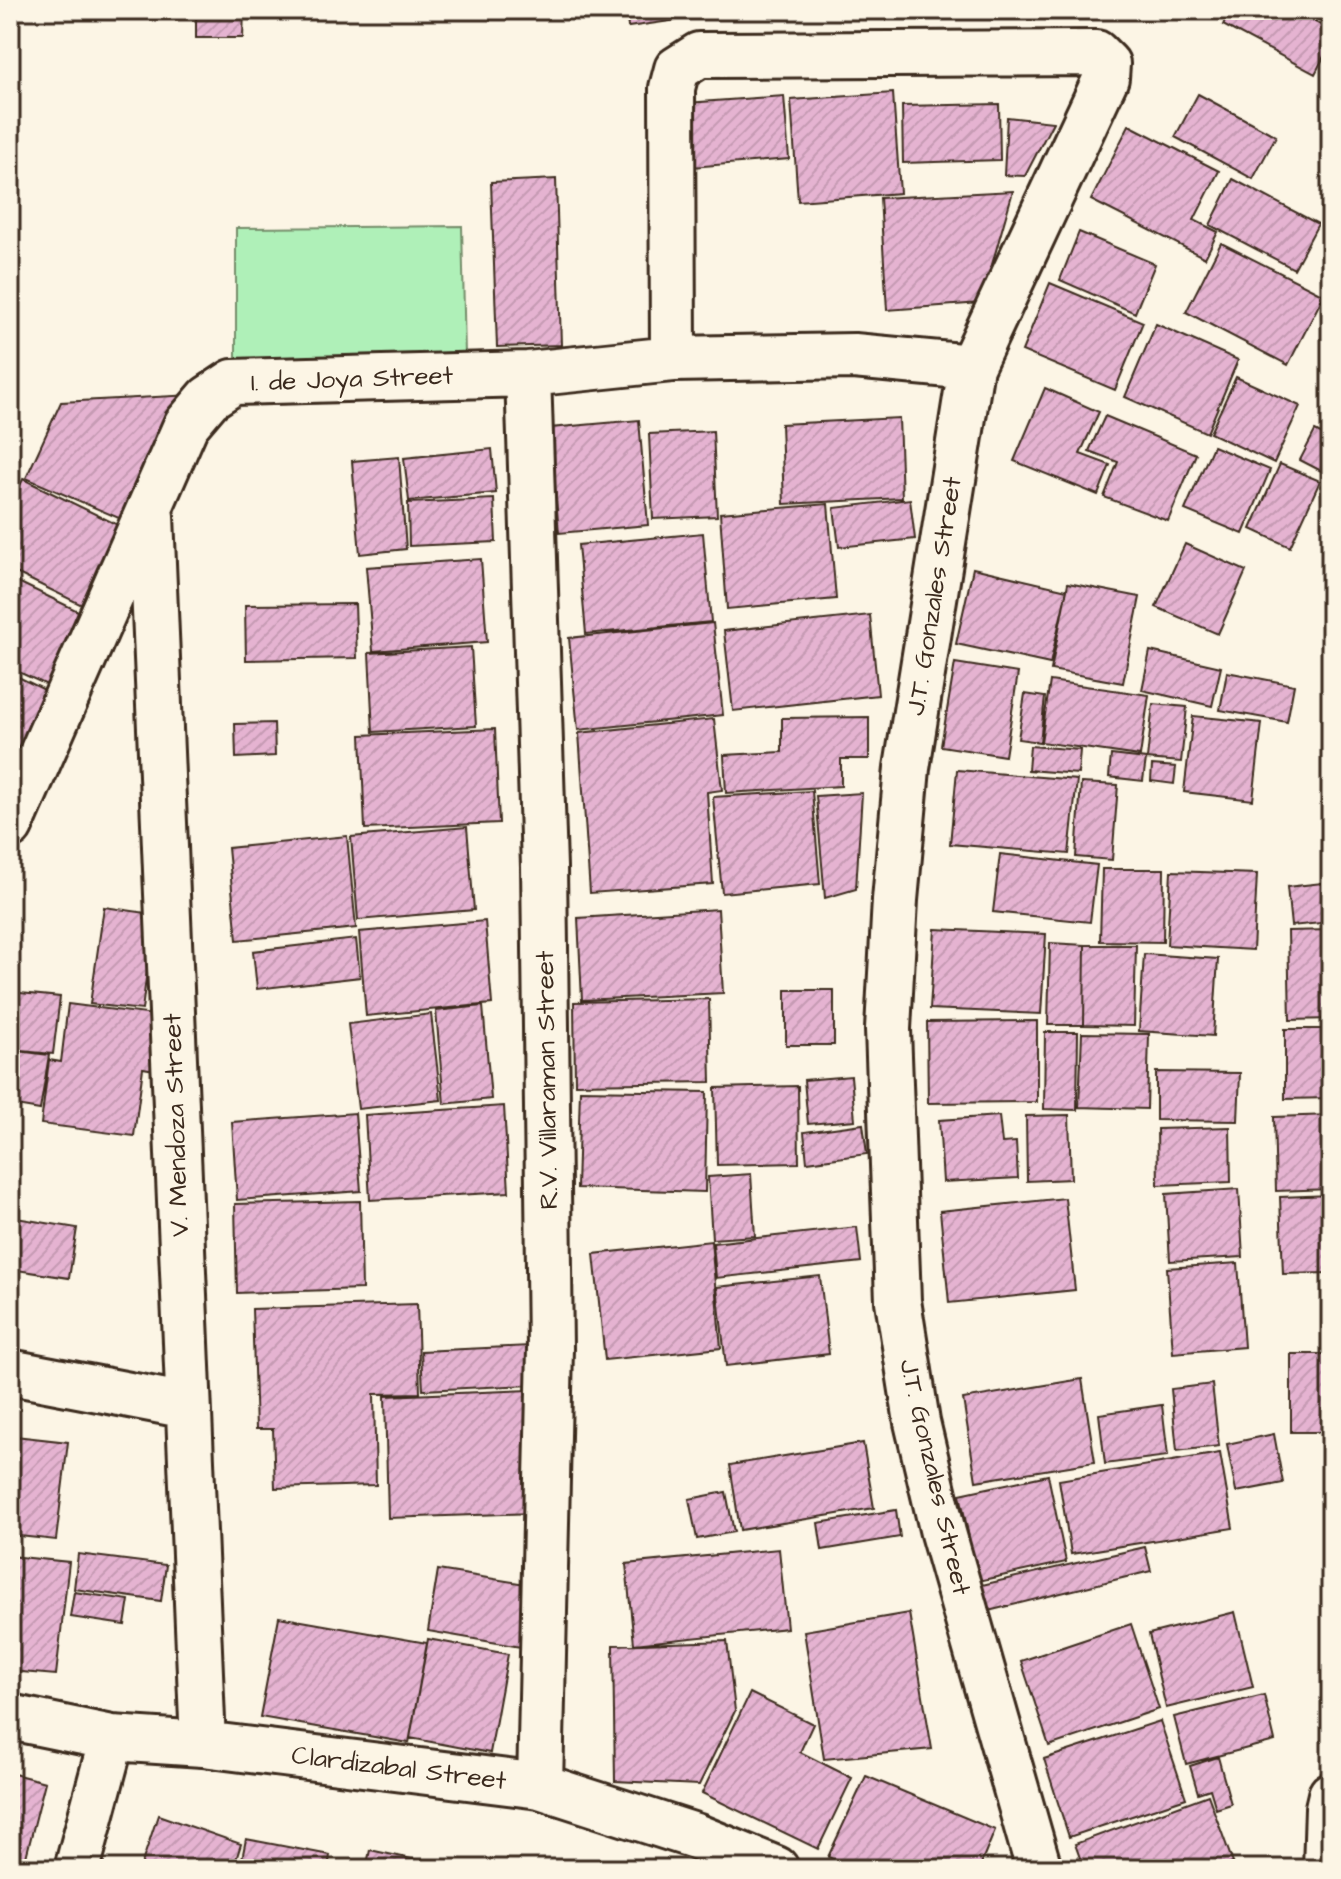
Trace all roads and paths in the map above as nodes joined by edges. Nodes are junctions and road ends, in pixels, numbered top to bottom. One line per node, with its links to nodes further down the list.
1 (673, 359): 2 (street, I. de Joya Street); 2 (street, J.T. Gonzales Street); 3 (street, I. de Joya Street)
2 (971, 367): 16 (street, J.T. Gonzales Street)
3 (528, 374): 4 (street, I. de Joya Street); 11 (street, R.V. Villaraman Street)
4 (151, 505): 5 (street, I. de Joya Street); 7 (street, V. Mendoza Street)
5 (10, 826)
6 (10, 1372): 7 (street)
7 (187, 1406): 10 (street, V. Mendoza Street)
8 (10, 1717): 9 (street, Clardizabal Street)
9 (112, 1738): 10 (street, Clardizabal Street); 14 (street)
10 (203, 1744): 11 (street, Clardizabal Street)
11 (540, 1786): 13 (street, Clardizabal Street)
12 (1331, 1795): 17 (street)
13 (687, 1852): 15 (street, Clardizabal Street)
14 (77, 1869)
15 (776, 1869)
16 (1039, 1869)
17 (1326, 1869)

